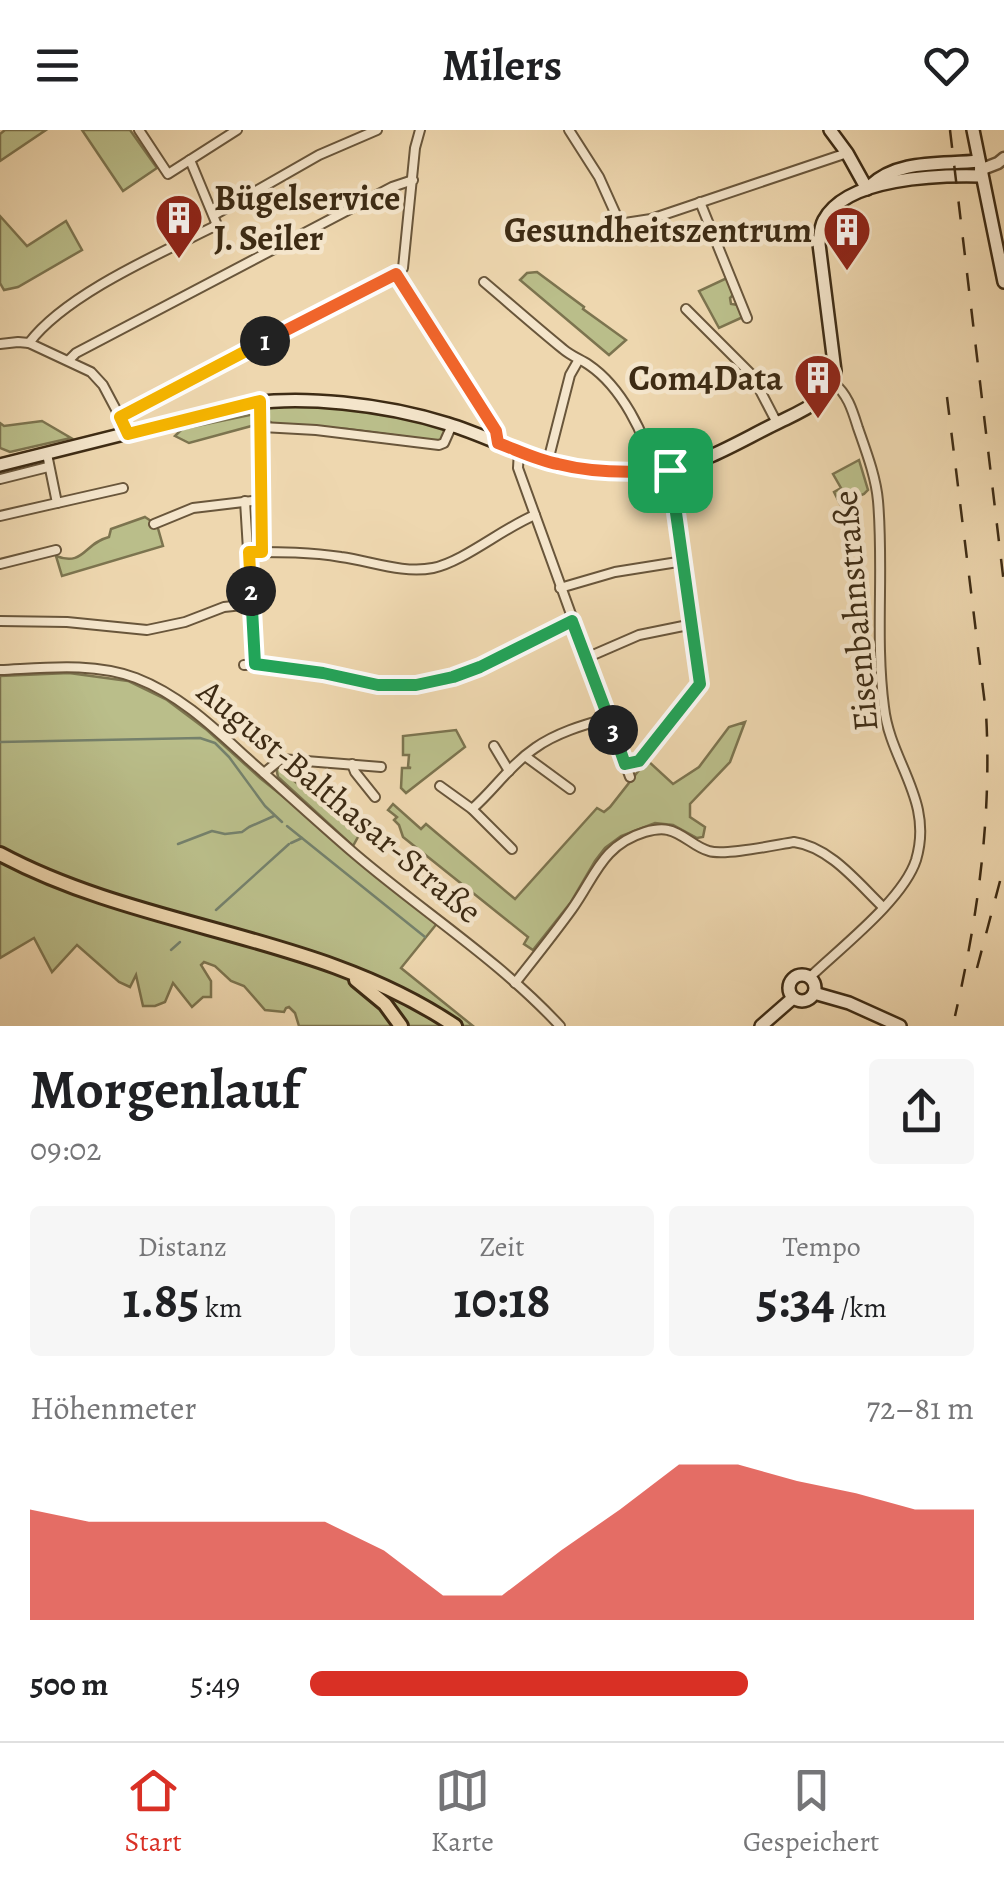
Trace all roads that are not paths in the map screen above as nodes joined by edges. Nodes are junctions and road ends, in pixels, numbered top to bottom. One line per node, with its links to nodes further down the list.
1 (139, 130): 10 (street)
2 (237, 130): 10 (street)
3 (377, 130): 15 (street)
4 (420, 130): 12 (street)
5 (568, 130): 14 (street)
6 (830, 130): 8 (main road)
7 (973, 130): 11 (main road)
8 (847, 153): 13 (main road); 14 (street)
9 (1004, 158): 11 (street)
10 (190, 160): 15 (street)
11 (980, 169): 13 (main road); 18 (main road)
12 (413, 180): 16 (street); 23 (street)
13 (867, 189): 25 (main road)
14 (700, 202): 20 (street)
15 (214, 214): 21 (street)
16 (396, 274): 27 (street); 32 (street)
17 (484, 282): 24 (street)
18 (1004, 282)
19 (686, 309): 28 (street)
20 (748, 318)
21 (29, 343): 22 (street); 23 (street)
22 (0, 344)
23 (69, 360): 27 (street)
24 (578, 360): 35 (street); 38 (street)
25 (833, 382): 28 (main road); 74 (street, Eisenbahnstraße)
26 (260, 401): 29 (main road); 30 (street); 31 (main road)
27 (120, 417): 31 (street)
28 (777, 422): 37 (main road)
29 (452, 425): 30 (street); 32 (main road)
30 (262, 427): 41 (street)
31 (128, 434): 34 (main road)
32 (498, 443): 33 (main road)
33 (519, 450): 35 (main road); 44 (street)
34 (48, 460): 36 (main road); 39 (street); 43 (street)
35 (548, 462): 38 (main road)
36 (0, 465)
37 (670, 470): 38 (main road); 50 (street)
38 (652, 471)
39 (0, 479)
40 (123, 488): 43 (street)
41 (261, 500): 42 (street); 49 (street)
42 (246, 501): 46 (street); 48 (street)
43 (57, 503): 45 (street)
44 (535, 515): 49 (street); 52 (street)
45 (0, 516)
46 (154, 524)
47 (56, 550): 51 (street)
48 (249, 552): 49 (street); 53 (street)
49 (262, 552)
50 (684, 561): 52 (street); 56 (street)
51 (0, 564)
52 (560, 588): 55 (street)
53 (252, 604): 54 (street); 55 (street)
54 (0, 621)
55 (572, 621): 57 (street)
56 (693, 624): 57 (street); 63 (street)
57 (586, 658): 59 (street)
58 (0, 670): 66 (street, August-Balthasar-Straße)
59 (608, 718): 61 (street); 63 (street)
60 (494, 746): 65 (street)
61 (525, 756): 65 (street); 69 (street)
62 (352, 764): 64 (street); 66 (street); 70 (street)
63 (625, 764): 67 (street)
64 (381, 768)
65 (508, 771): 71 (street)
66 (264, 773): 77 (street, August-Balthasar-Straße)
67 (630, 777)
68 (440, 786): 71 (street)
69 (570, 790)
70 (375, 797)
71 (472, 809): 72 (street)
72 (512, 849)
73 (0, 854): 75 (highway)
74 (884, 907): 76 (street, Eisenbahnstraße); 77 (street)
75 (319, 960): 81 (highway); 82 (highway)
76 (809, 978): 78 (main road); 79 (main road)
77 (515, 983): 83 (street, August-Balthasar-Straße)
78 (814, 993): 79 (main road); 80 (main road)
79 (793, 998): 84 (main road)
80 (894, 1024)
81 (401, 1026)
82 (455, 1026)
83 (560, 1026)
84 (761, 1026)

